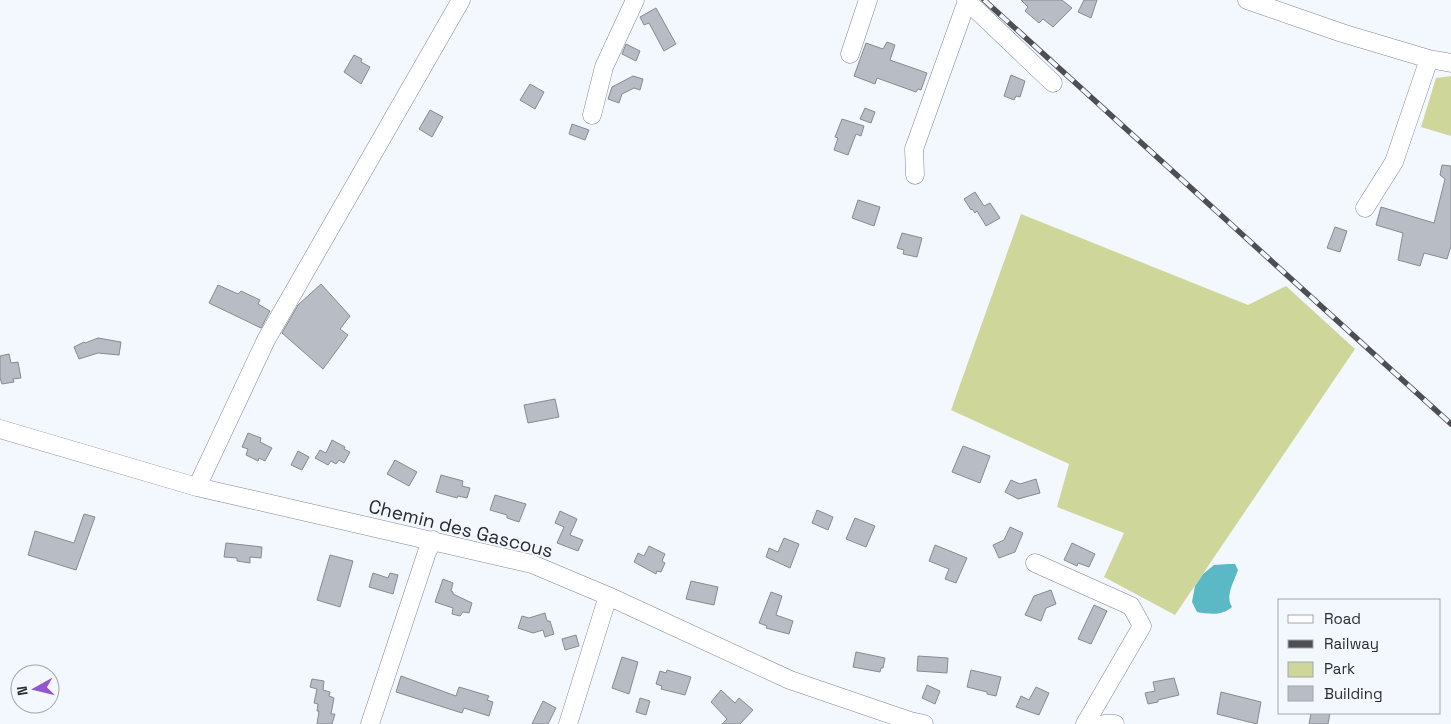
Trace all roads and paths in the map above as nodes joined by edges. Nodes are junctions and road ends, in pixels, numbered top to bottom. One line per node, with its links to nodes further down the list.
1 (461, 0): 14 (street)
2 (635, 0): 10 (street)
3 (868, 0): 6 (street)
4 (1247, 0): 7 (street)
5 (967, 1): 9 (street); 11 (street)
6 (850, 54)
7 (1429, 59): 8 (street); 12 (street)
8 (1451, 63)
9 (1053, 83)
10 (592, 115)
11 (915, 175)
12 (1365, 208)
13 (0, 429): 14 (street, Chemin des Gascous)
14 (198, 487): 15 (street, Chemin des Gascous)
15 (434, 540): 17 (street, Chemin des Gascous); 18 (street)
16 (1035, 563): 21 (street)
17 (608, 596): 19 (street); 20 (street, Chemin des Gascous)
18 (375, 723)
19 (568, 724)
20 (924, 724)
21 (1085, 724)
22 (1104, 724): 23 (street)
23 (1115, 724)

